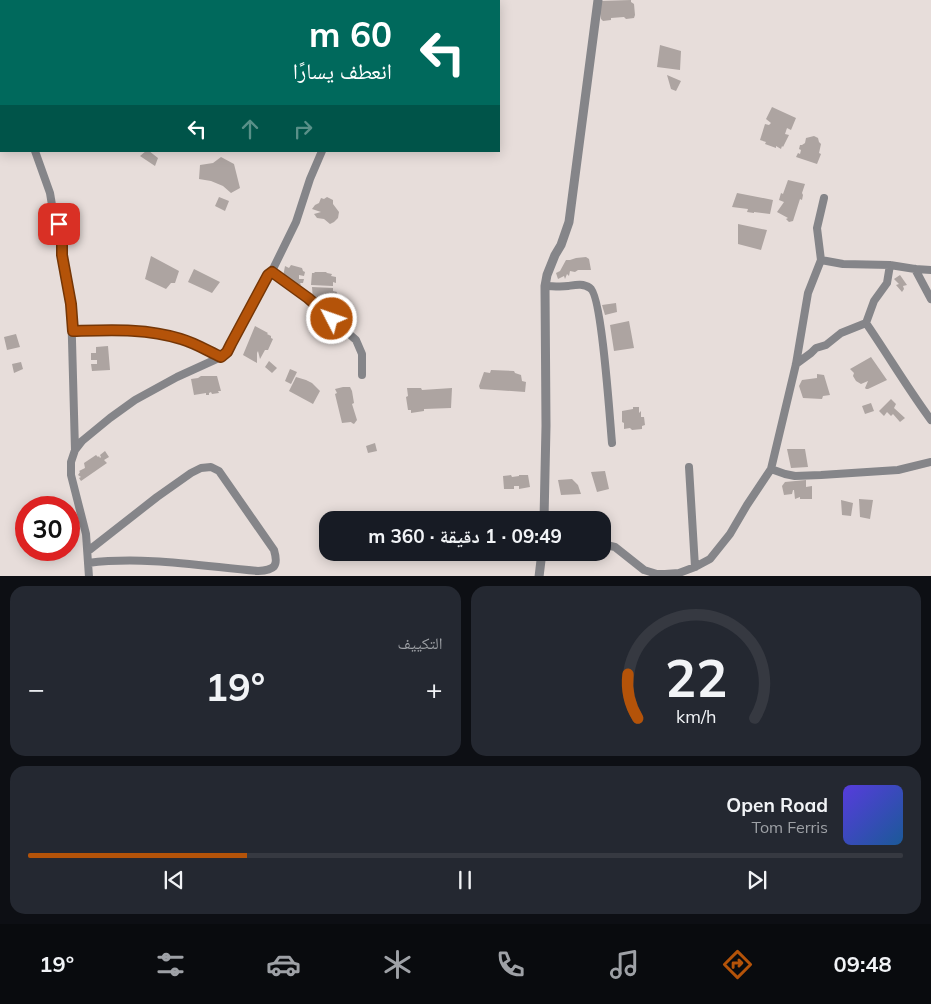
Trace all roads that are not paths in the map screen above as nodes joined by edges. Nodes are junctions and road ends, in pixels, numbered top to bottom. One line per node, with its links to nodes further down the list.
1 (598, 0): 10 (street)
2 (35, 152): 13 (street)
3 (322, 152): 9 (street)
4 (824, 198): 5 (street)
5 (821, 260): 6 (street); 15 (street)
6 (890, 265): 7 (street); 12 (street)
7 (915, 269): 8 (street); 11 (street)
8 (931, 270)
9 (272, 272): 14 (street); 16 (street)
10 (545, 286): 18 (street); 23 (street)
11 (931, 299)
12 (866, 324): 15 (street); 17 (street)
13 (73, 331): 14 (street); 19 (street)
14 (221, 357): 19 (street)
15 (796, 364): 22 (street)
16 (362, 375)
17 (931, 420)
18 (612, 443)
19 (75, 450): 25 (street)
20 (931, 462): 22 (street)
21 (689, 467): 28 (street)
22 (771, 469): 28 (street)
23 (544, 511)
24 (611, 546): 28 (street)
25 (88, 551): 27 (street); 27 (street)
26 (541, 561): 30 (street)
27 (88, 563): 29 (street)
28 (695, 567)
29 (88, 576)
30 (539, 576)

